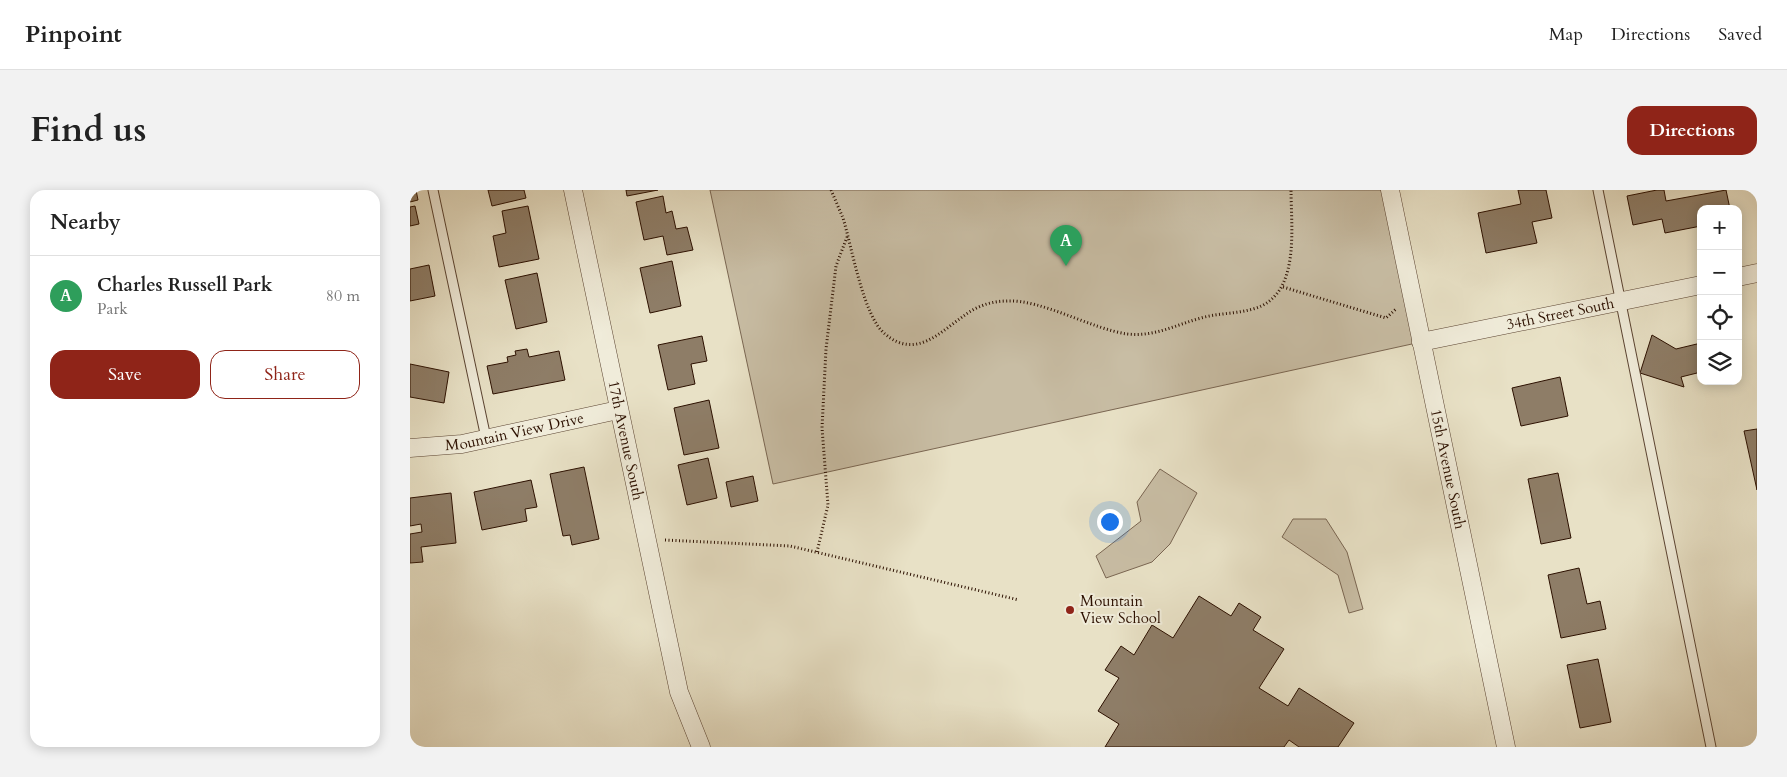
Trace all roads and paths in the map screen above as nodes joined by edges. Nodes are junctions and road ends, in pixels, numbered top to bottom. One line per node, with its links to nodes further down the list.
1 (433, 190): 16 (lane)
2 (573, 190): 15 (street, 17th Avenue South)
3 (831, 190): 7 (path)
4 (1291, 190): 11 (path)
5 (1390, 190): 13 (street, 15th Avenue South)
6 (1598, 190): 12 (lane)
7 (848, 236): 11 (path); 19 (path)
8 (1757, 273): 9 (street)
9 (1742, 276)
10 (1697, 286): 12 (street, 34th Street South)
11 (1283, 287): 13 (path)
12 (1621, 301): 14 (street, 34th Street South); 23 (lane)
13 (1413, 305): 14 (street, 15th Avenue South)
14 (1421, 342): 22 (street, 15th Avenue South)
15 (618, 410): 16 (street, Mountain View Drive); 18 (street, 17th Avenue South)
16 (486, 438): 17 (street, Mountain View Drive)
17 (410, 448)
18 (647, 538): 19 (path); 21 (street, 17th Avenue South)
19 (817, 552): 20 (path)
20 (1019, 600)
21 (700, 747)
22 (1506, 747)
23 (1711, 747)

